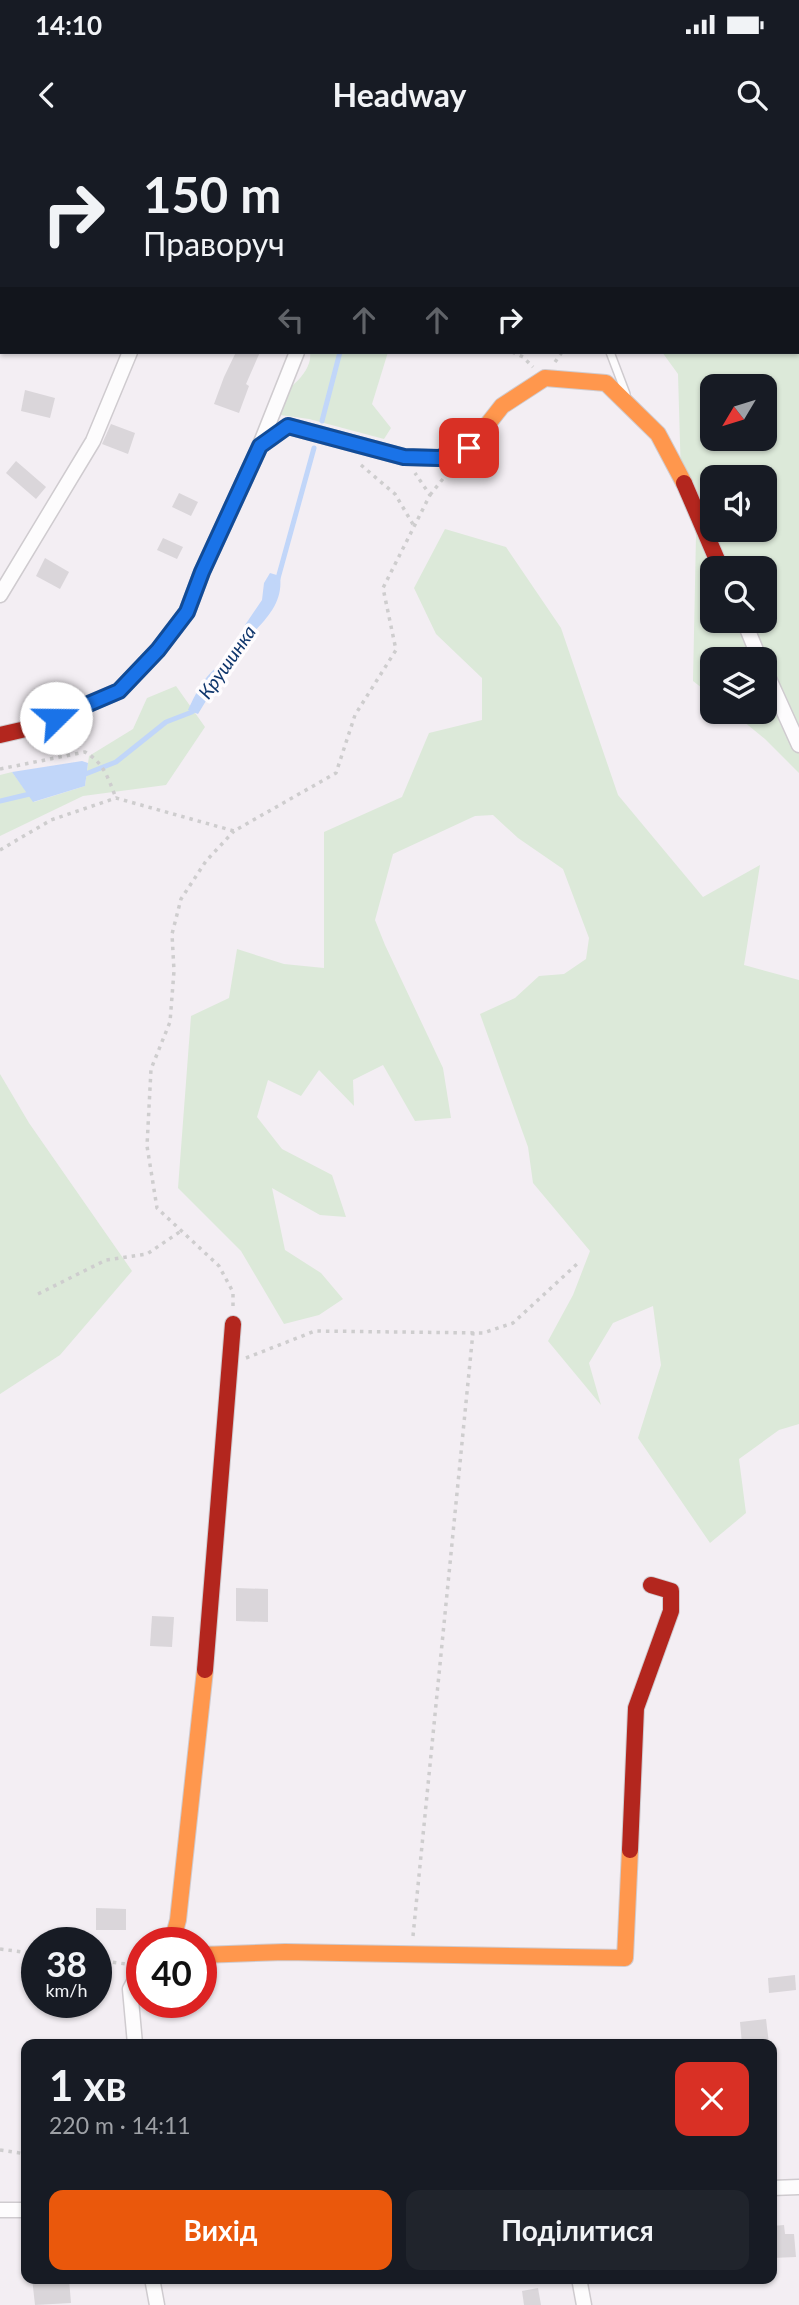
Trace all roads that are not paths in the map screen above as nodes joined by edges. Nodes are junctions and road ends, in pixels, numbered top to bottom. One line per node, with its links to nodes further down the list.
1 (129, 354): 7 (street)
2 (296, 354): 5 (street)
3 (611, 354): 4 (lane)
4 (631, 408): 5 (street); 6 (street)
5 (260, 446): 10 (street)
6 (715, 556)
7 (6, 570): 8 (street)
8 (0, 595)
9 (777, 696): 11 (street)
10 (0, 735)
11 (799, 745)
12 (233, 1324): 14 (street)
13 (651, 1585): 15 (street)
14 (176, 1927)
15 (217, 1954)
16 (133, 2018): 17 (street)
17 (135, 2039)
18 (799, 2187): 19 (street)
19 (777, 2188)
20 (0, 2210): 21 (street)
21 (21, 2210)
22 (153, 2284): 24 (street)
23 (580, 2284): 25 (street)
24 (156, 2305)
25 (584, 2305)

